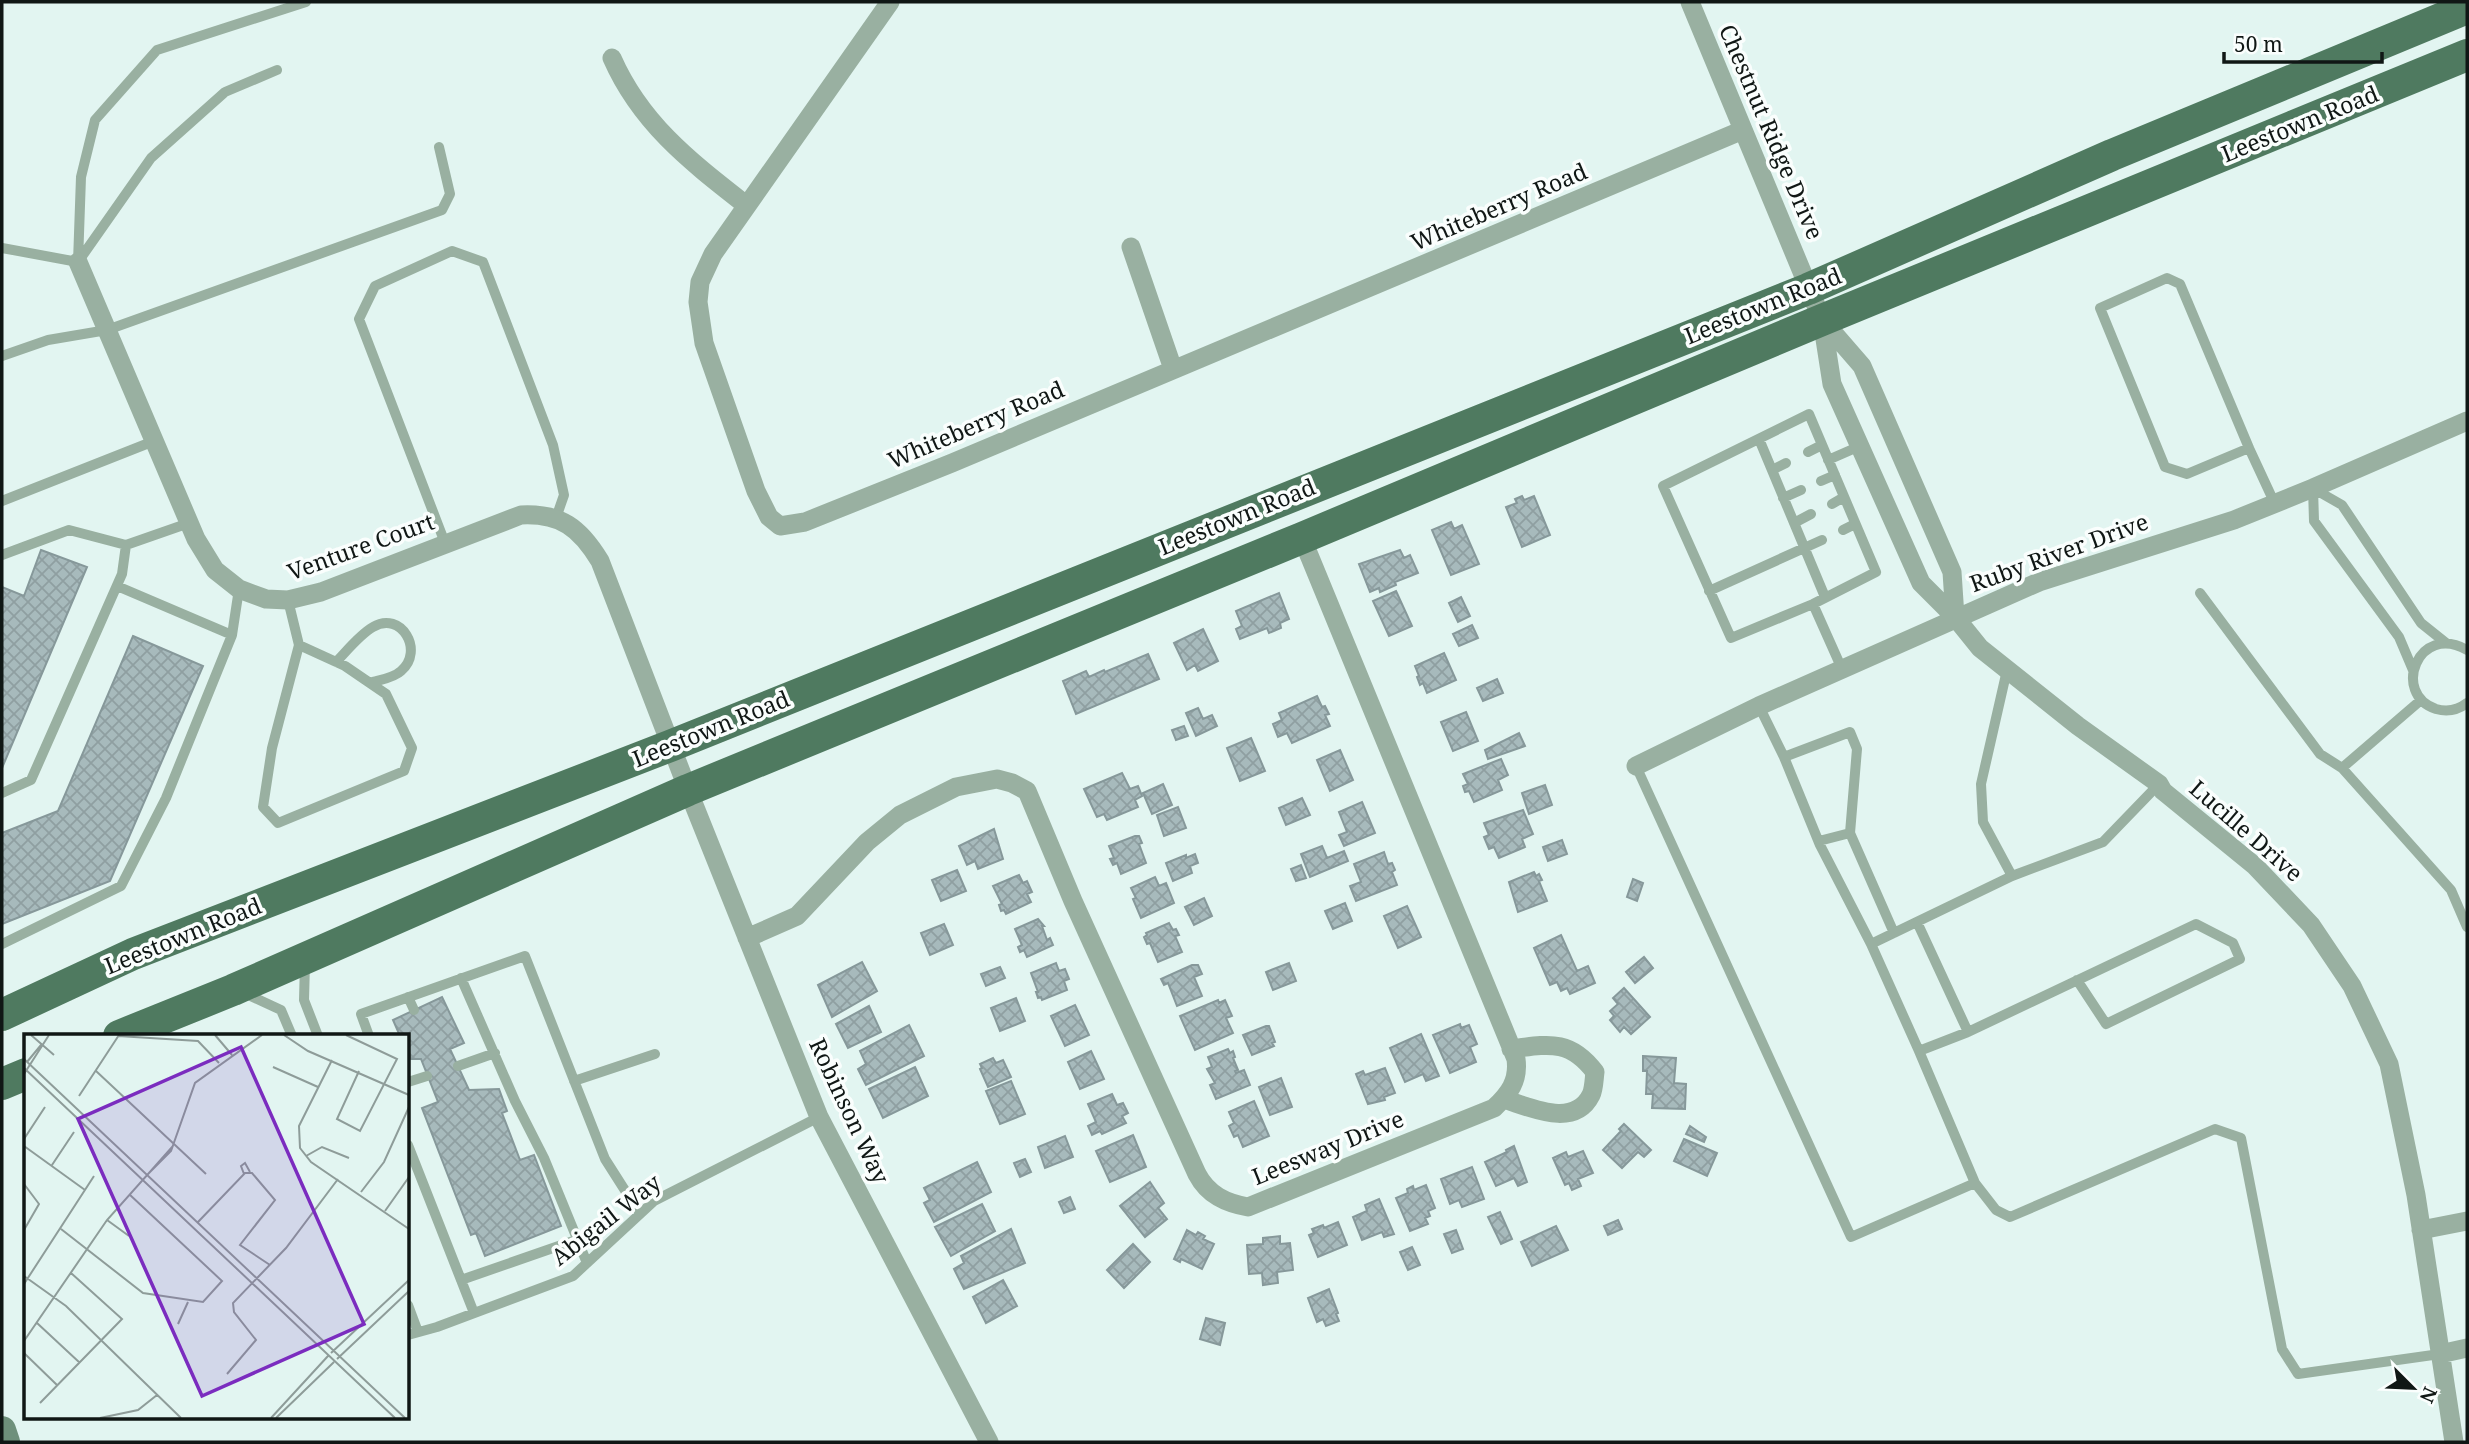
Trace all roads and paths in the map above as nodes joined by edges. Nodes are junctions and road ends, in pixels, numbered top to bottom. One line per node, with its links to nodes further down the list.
1 (306, 2): 13 (lane)
2 (890, 2): 10 (street, Whiteberry Road)
3 (1690, 2): 8 (street, Chestnut Ridge Drive)
4 (2467, 8): 14 (main road, Leestown Road)
5 (2467, 55): 15 (main road, Leestown Road)
6 (612, 58): 10 (street)
7 (277, 70): 13 (lane)
8 (1742, 130): 14 (street, Chestnut Ridge Drive); 18 (street, Whiteberry Road)
9 (439, 147): 16 (lane)
10 (746, 205): 18 (street, Whiteberry Road)
11 (1131, 247): 18 (street)
12 (2, 248): 13 (lane)
13 (78, 262): 16 (street, Venture Court)
14 (1808, 289): 15 (street, Chestnut Ridge Drive); 19 (main road, Leestown Road)
15 (1822, 320): 24 (street, Lucille Drive); 45 (main road, Leestown Road); 58 (street)
16 (107, 330): 17 (lane); 22 (street, Venture Court)
17 (2, 356)
18 (1173, 369)
19 (1502, 411): 45 (main road); 71 (main road, Leestown Road)
20 (2467, 421): 32 (street, Ruby River Drive)
21 (1759, 439): 23 (lane); 29 (lane); 53 (lane)
22 (154, 441): 36 (lane); 41 (street, Venture Court)
23 (1822, 445): 26 (lane); 27 (lane)
24 (1860, 446): 27 (lane); 58 (street, Lucille Drive)
25 (2249, 449): 25 (lane); 38 (lane)
26 (1808, 452)
27 (1828, 460): 30 (lane)
28 (1786, 463): 29 (lane)
29 (1772, 470): 35 (lane)
30 (1835, 475): 31 (lane); 34 (lane)
31 (1821, 481)
32 (2313, 488): 38 (street, Ruby River Drive); 60 (lane); 66 (lane)
33 (1801, 490): 35 (lane)
34 (1844, 497): 37 (lane); 43 (lane)
35 (1783, 498): 42 (lane)
36 (2, 500)
37 (1832, 504)
38 (2275, 504): 58 (street, Ruby River Drive)
39 (1811, 514): 42 (lane)
40 (556, 518): 47 (street, Venture Court); 47 (lane); 71 (street)
41 (189, 523): 48 (lane); 52 (street, Venture Court)
42 (1794, 523): 49 (lane)
43 (1855, 524): 44 (lane); 55 (lane)
44 (1843, 530)
45 (1302, 538): 76 (main road, Leestown Road); 100 (street)
46 (1822, 540): 49 (lane)
47 (444, 543): 56 (street, Venture Court)
48 (126, 545): 50 (lane); 51 (lane)
49 (1805, 550): 53 (lane); 55 (lane)
50 (2, 555)
51 (117, 586): 59 (lane); 77 (lane)
52 (239, 589): 56 (street, Venture Court); 59 (lane)
53 (1709, 591): 57 (lane)
54 (2200, 593): 74 (lane)
55 (1825, 597): 57 (lane)
56 (288, 600): 61 (lane)
57 (1813, 604): 64 (lane)
58 (1955, 617): 64 (street, Ruby River Drive); 65 (street, Lucille Drive)
59 (232, 635): 86 (lane)
60 (2446, 643): 62 (lane); 66 (lane)
61 (299, 645): 63 (lane); 67 (lane)
62 (2467, 650)
63 (336, 662): 67 (lane); 67 (lane)
64 (1842, 669): 70 (street, Ruby River Drive)
65 (2007, 670): 75 (street, Lucille Drive); 80 (lane)
66 (2413, 670): 68 (lane)
67 (370, 683)
68 (2421, 700): 69 (lane); 74 (lane)
69 (2467, 703)
70 (1759, 706): 72 (lane); 73 (street, Ruby River Drive)
71 (670, 746): 76 (street); 94 (main road, Leestown Road)
72 (1784, 757): 78 (lane); 79 (lane)
73 (1636, 766): 113 (lane)
74 (2342, 768): 81 (lane)
75 (2159, 784): 80 (lane); 116 (street, Lucille Drive)
76 (688, 790): 85 (street, Robinson Way); 88 (main road, Leestown Road)
77 (2, 793)
78 (1850, 833): 79 (lane); 84 (lane)
79 (1819, 841): 87 (lane)
80 (2012, 876): 82 (lane)
81 (2464, 909): 83 (lane)
82 (1917, 922): 84 (lane); 95 (lane)
83 (2467, 927)
84 (1894, 933): 87 (lane)
85 (747, 938): 110 (street, Leesway Drive); 111 (street, Robinson Way)
86 (2, 944)
87 (1871, 944): 101 (lane)
88 (306, 958): 91 (main road, Leestown Road); 98 (lane)
89 (461, 978): 92 (lane); 102 (lane); 108 (lane)
90 (2077, 980): 90 (lane); 95 (lane)
91 (233, 990): 96 (main road, Leestown Road); 97 (lane)
92 (408, 997): 93 (lane); 99 (lane)
93 (414, 1010)
94 (2, 1015)
95 (1968, 1032): 101 (lane)
96 (124, 1034)
97 (291, 1034)
98 (317, 1034)
99 (368, 1034)
100 (1511, 1049): 110 (street); 110 (street)
101 (1919, 1051): 113 (lane)
102 (495, 1053): 104 (lane); 117 (lane)
103 (655, 1054): 108 (lane)
104 (458, 1066)
105 (24, 1075): 109 (main road)
106 (428, 1076): 107 (lane)
107 (410, 1081)
108 (573, 1081): 114 (lane)
109 (2, 1084)
110 (1503, 1099)
111 (819, 1117): 114 (lane, Abigail Way); 127 (street, Robinson Way)
112 (410, 1154): 119 (lane)
113 (1975, 1183): 124 (lane)
114 (640, 1213): 118 (lane, Abigail Way)
115 (2467, 1221): 116 (street)
116 (2421, 1230): 124 (street, Lucille Drive)
117 (576, 1240): 118 (lane); 119 (lane)
118 (586, 1263): 120 (lane, Abigail Way)
119 (461, 1280): 120 (lane)
120 (474, 1313): 122 (lane, Abigail Way)
121 (410, 1317): 122 (lane)
122 (413, 1334)
123 (2467, 1348): 124 (street)
124 (2440, 1354): 128 (street, Lucille Drive)
125 (2, 1430): 126 (main road)
126 (6, 1442)
127 (989, 1442)
128 (2454, 1442)

